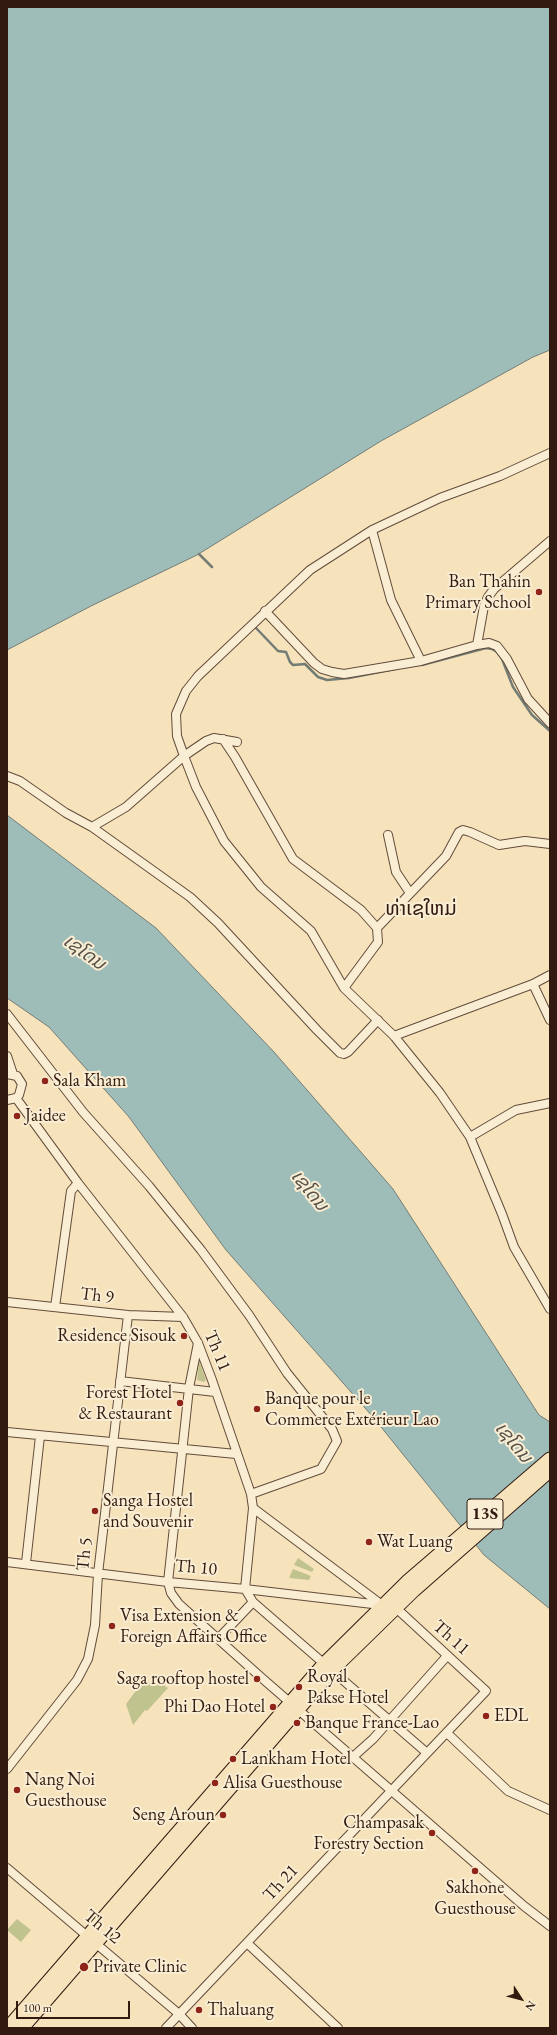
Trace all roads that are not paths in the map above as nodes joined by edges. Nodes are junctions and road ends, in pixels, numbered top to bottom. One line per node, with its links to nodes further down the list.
1 (550, 453): 2 (street)
2 (372, 530): 4 (street); 6 (street)
3 (548, 545): 5 (street)
4 (265, 611): 6 (street); 10 (street)
5 (477, 645): 6 (street); 7 (street)
6 (421, 661)
7 (550, 723)
8 (223, 738): 9 (street); 10 (street); 16 (street)
9 (237, 742)
10 (184, 756): 12 (street); 19 (street)
11 (7, 776): 12 (street)
12 (92, 827): 21 (street)
13 (388, 835): 15 (street)
14 (550, 844): 15 (street)
15 (410, 893): 16 (street)
16 (377, 928): 19 (street)
17 (550, 975): 18 (street)
18 (533, 984): 22 (street); 23 (street)
19 (344, 988): 21 (street)
20 (7, 1014): 48 (street)
21 (378, 1020): 23 (street)
22 (550, 1020)
23 (394, 1036): 29 (street)
24 (7, 1056): 25 (street)
25 (10, 1074): 26 (street)
26 (16, 1098): 27 (street); 30 (street, Th 11)
27 (7, 1100)
28 (550, 1103): 29 (street)
29 (470, 1137): 31 (street)
30 (78, 1183): 33 (street); 36 (street, Th 11)
31 (547, 1298): 34 (street)
32 (7, 1302): 33 (street, Th 9)
33 (55, 1307): 35 (street, Th 9)
34 (550, 1309)
35 (128, 1315): 36 (street, Th 9); 38 (street, Th 5)
36 (183, 1317): 37 (street, Th 11)
37 (198, 1343): 39 (street); 40 (street, Th 11)
38 (120, 1381): 39 (street); 43 (street, Th 5)
39 (189, 1388): 40 (street); 44 (street)
40 (215, 1392): 45 (street, Th 11)
41 (7, 1432): 42 (street)
42 (40, 1436): 43 (street); 51 (street)
43 (113, 1442): 44 (street); 52 (street, Th 5)
44 (184, 1448): 45 (street); 54 (street)
45 (236, 1454): 48 (street, Th 11)
46 (550, 1459): 53 (highway, 13S)
47 (550, 1470): 53 (highway, 13S)
48 (250, 1494): 49 (street, Th 11)
49 (253, 1508): 55 (street, Th 11); 57 (street)
50 (7, 1562): 51 (street, Th 10)
51 (26, 1564): 52 (street, Th 10)
52 (98, 1574): 54 (street, Th 10); 68 (street, Th 5)
53 (424, 1574): 57 (highway, 13S); 58 (highway, 13S)
54 (168, 1582): 55 (street, Th 10); 59 (street)
55 (245, 1588): 56 (street); 57 (street, Th 10)
56 (253, 1602): 59 (street); 61 (street)
57 (382, 1605): 61 (highway, 13S)
58 (395, 1607): 60 (street, Th 11); 61 (highway, 13S)
59 (218, 1639): 63 (street)
60 (447, 1656): 62 (street, Th 11); 64 (street)
61 (329, 1667): 63 (highway, 13S); 64 (street)
62 (486, 1691): 65 (street, Th 21)
63 (294, 1705): 67 (street); 73 (highway, 13S)
64 (390, 1720): 66 (street); 67 (street)
65 (447, 1733): 66 (street, Th 21); 70 (street)
66 (427, 1753): 69 (street, Th 21)
67 (354, 1756): 69 (street)
68 (7, 1769)
69 (392, 1791): 72 (street); 74 (street, Th 21)
70 (550, 1810)
71 (7, 1868): 73 (street, Th 12)
72 (550, 1926)
73 (92, 1939): 75 (street, Th 12); 76 (highway, 13S)
74 (247, 1943): 75 (street, Th 21); 79 (street)
75 (179, 2014): 77 (street, Th 21); 78 (street, Th 12)
76 (12, 2026)
77 (166, 2028)
78 (192, 2028)
79 (338, 2028)

